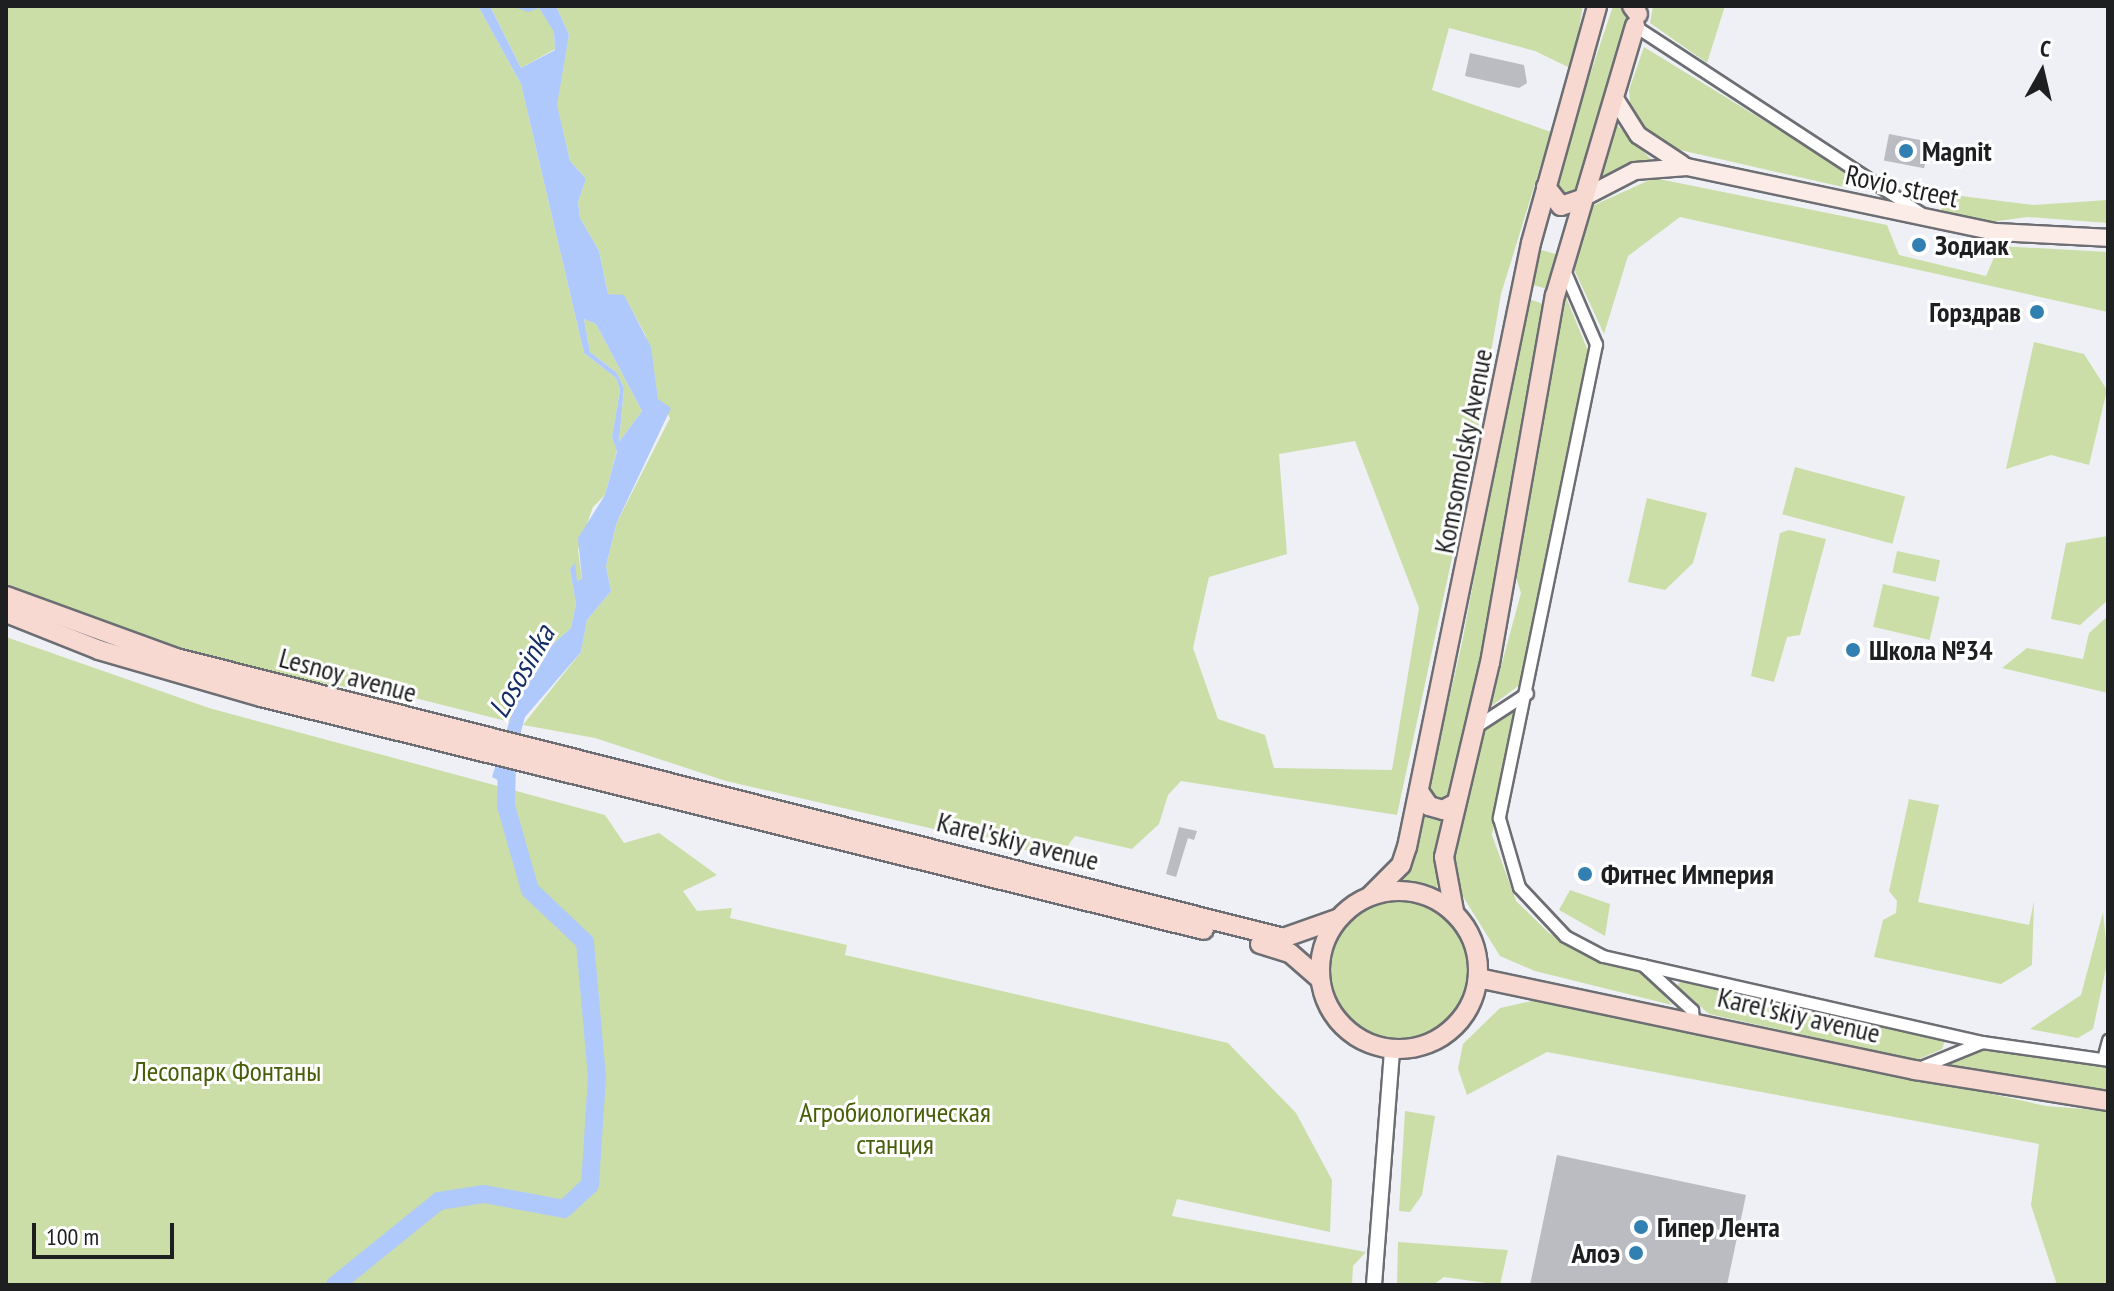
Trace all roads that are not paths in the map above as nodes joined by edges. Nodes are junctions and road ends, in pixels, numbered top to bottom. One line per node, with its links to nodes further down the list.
1 (1597, 6): 5 (main road, Komsomolsky Avenue)
2 (1636, 13): 3 (main road); 7 (street)
3 (1614, 97): 4 (main road, Rovio street); 6 (main road)
4 (1687, 167): 6 (main road, Rovio street); 7 (main road, Rovio street)
5 (1546, 187): 6 (main road); 10 (main road, Komsomolsky Avenue)
6 (1581, 199): 9 (main road)
7 (1931, 220): 8 (main road, Rovio street)
8 (2108, 238)
9 (1562, 266): 11 (main road); 16 (street)
10 (1523, 285): 11 (main road); 12 (main road, Komsomolsky Avenue)
11 (1555, 296): 13 (main road)
12 (1488, 473): 13 (main road); 19 (main road, Komsomolsky Avenue)
13 (1522, 479): 18 (main road)
14 (6, 596): 17 (main road, Lesnoy avenue)
15 (6, 613): 17 (main road, Lesnoy avenue)
16 (1527, 693): 18 (street); 26 (street)
17 (372, 718): 20 (main road, Lesnoy avenue)
18 (1475, 727): 21 (main road)
19 (1420, 793): 21 (main road); 23 (main road, Komsomolsky Avenue)
20 (683, 795): 22 (main road, Karel'skiy avenue)
21 (1456, 803): 24 (main road)
22 (945, 858): 25 (main road, Karel'skiy avenue); 27 (main road, Karel'skiy avenue)
23 (1370, 896): 24 (main road); 25 (main road)
24 (1454, 911): 28 (main road)
25 (1337, 919): 27 (main road)
26 (1642, 964): 29 (street); 31 (street)
27 (1319, 978): 32 (main road)
28 (1478, 978): 29 (main road, Karel'skiy avenue); 32 (main road)
29 (1693, 1019): 34 (main road, Karel'skiy avenue)
30 (2108, 1040): 33 (street)
31 (1982, 1042): 33 (street); 34 (street)
32 (1392, 1050): 36 (street)
33 (2106, 1059)
34 (1915, 1070): 35 (main road, Karel'skiy avenue)
35 (2108, 1101)
36 (1374, 1285)

